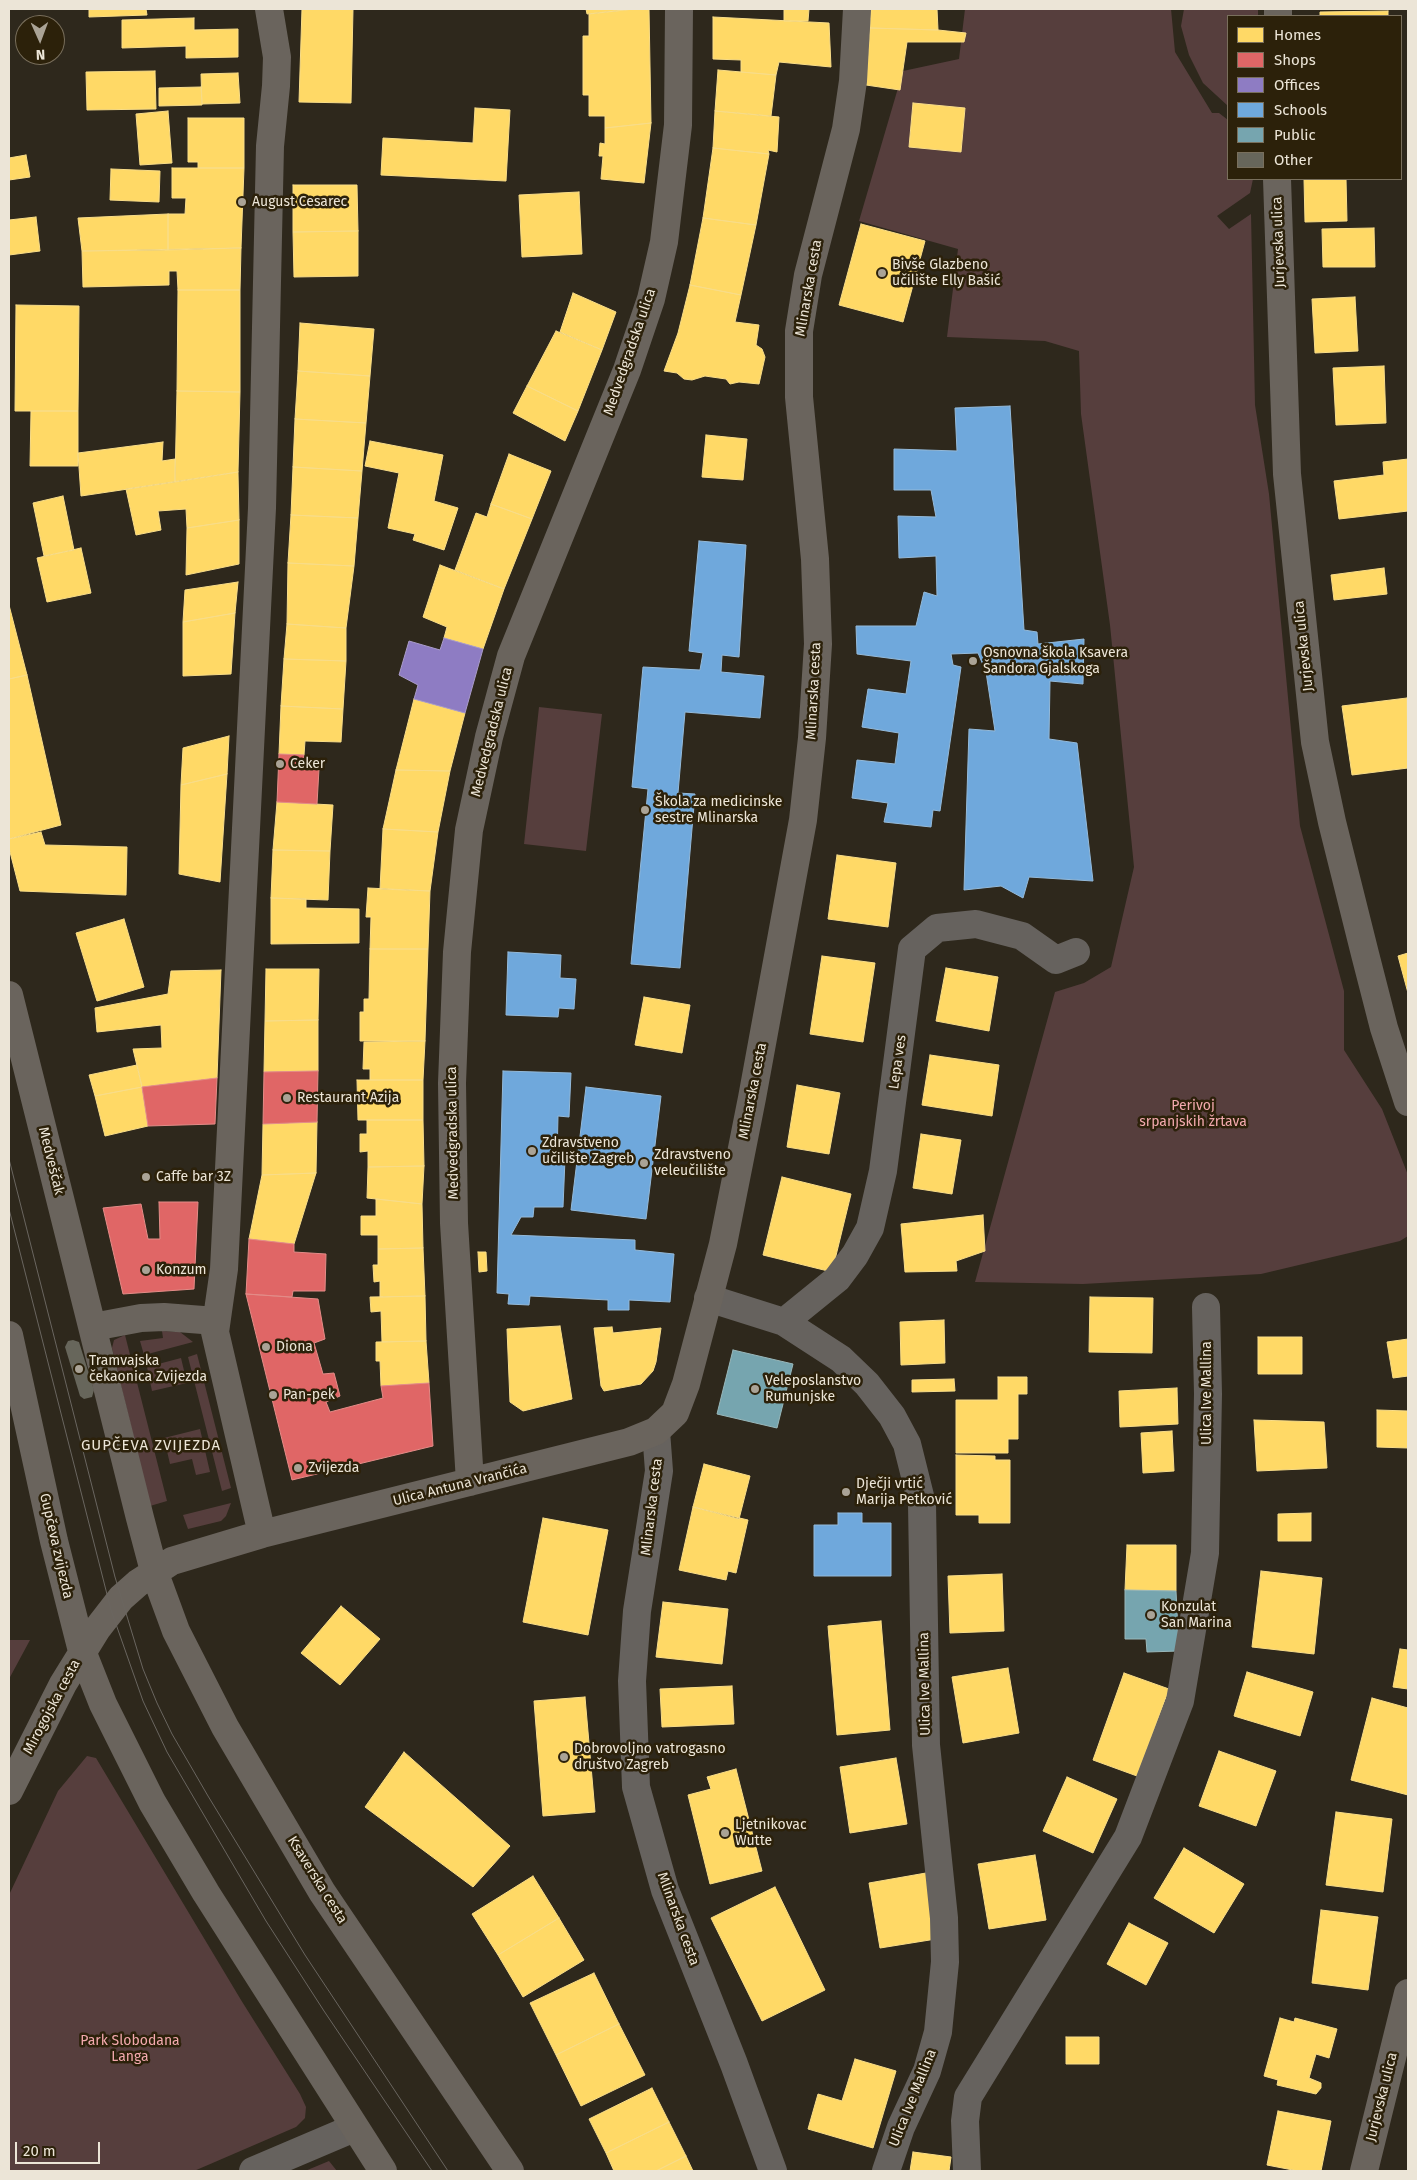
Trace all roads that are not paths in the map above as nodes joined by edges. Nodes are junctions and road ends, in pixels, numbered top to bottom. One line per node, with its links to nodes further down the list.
1 (269, 9): 10 (main road)
2 (679, 9): 15 (main road, Medvedgradska ulica)
3 (857, 9): 8 (main road, Mlinarska cesta)
4 (1276, 180): 7 (main road, Jurjevska ulica)
5 (1076, 952): 11 (street, Lepa ves)
6 (9, 995): 12 (main road, Medveščak)
7 (1408, 1102)
8 (708, 1298): 11 (street, Ulica Ive Mallina); 14 (main road, Mlinarska cesta)
9 (1206, 1307): 27 (street, Ulica Ive Mallina)
10 (216, 1321): 12 (main road); 16 (main road)
11 (784, 1322): 26 (street, Ulica Ive Mallina)
12 (93, 1327): 17 (main road)
13 (9, 1335): 18 (main road, Gupčeva zvijezda)
14 (656, 1431): 15 (main road, Ulica Antuna Vrančića); 25 (street, Mlinarska cesta)
15 (470, 1482): 16 (main road, Ulica Antuna Vrančića)
16 (262, 1534): 17 (main road)
17 (154, 1572): 18 (main road); 24 (main road, Ksaverska cesta)
18 (82, 1651): 19 (main road, Mirogojska cesta); 21 (main road)
19 (9, 1790)
20 (1408, 1993): 28 (main road, Jurjevska ulica)
21 (354, 2128): 22 (street); 23 (main road)
22 (252, 2171)
23 (383, 2171)
24 (510, 2171)
25 (773, 2171)
26 (886, 2171)
27 (967, 2171)
28 (1364, 2171)

